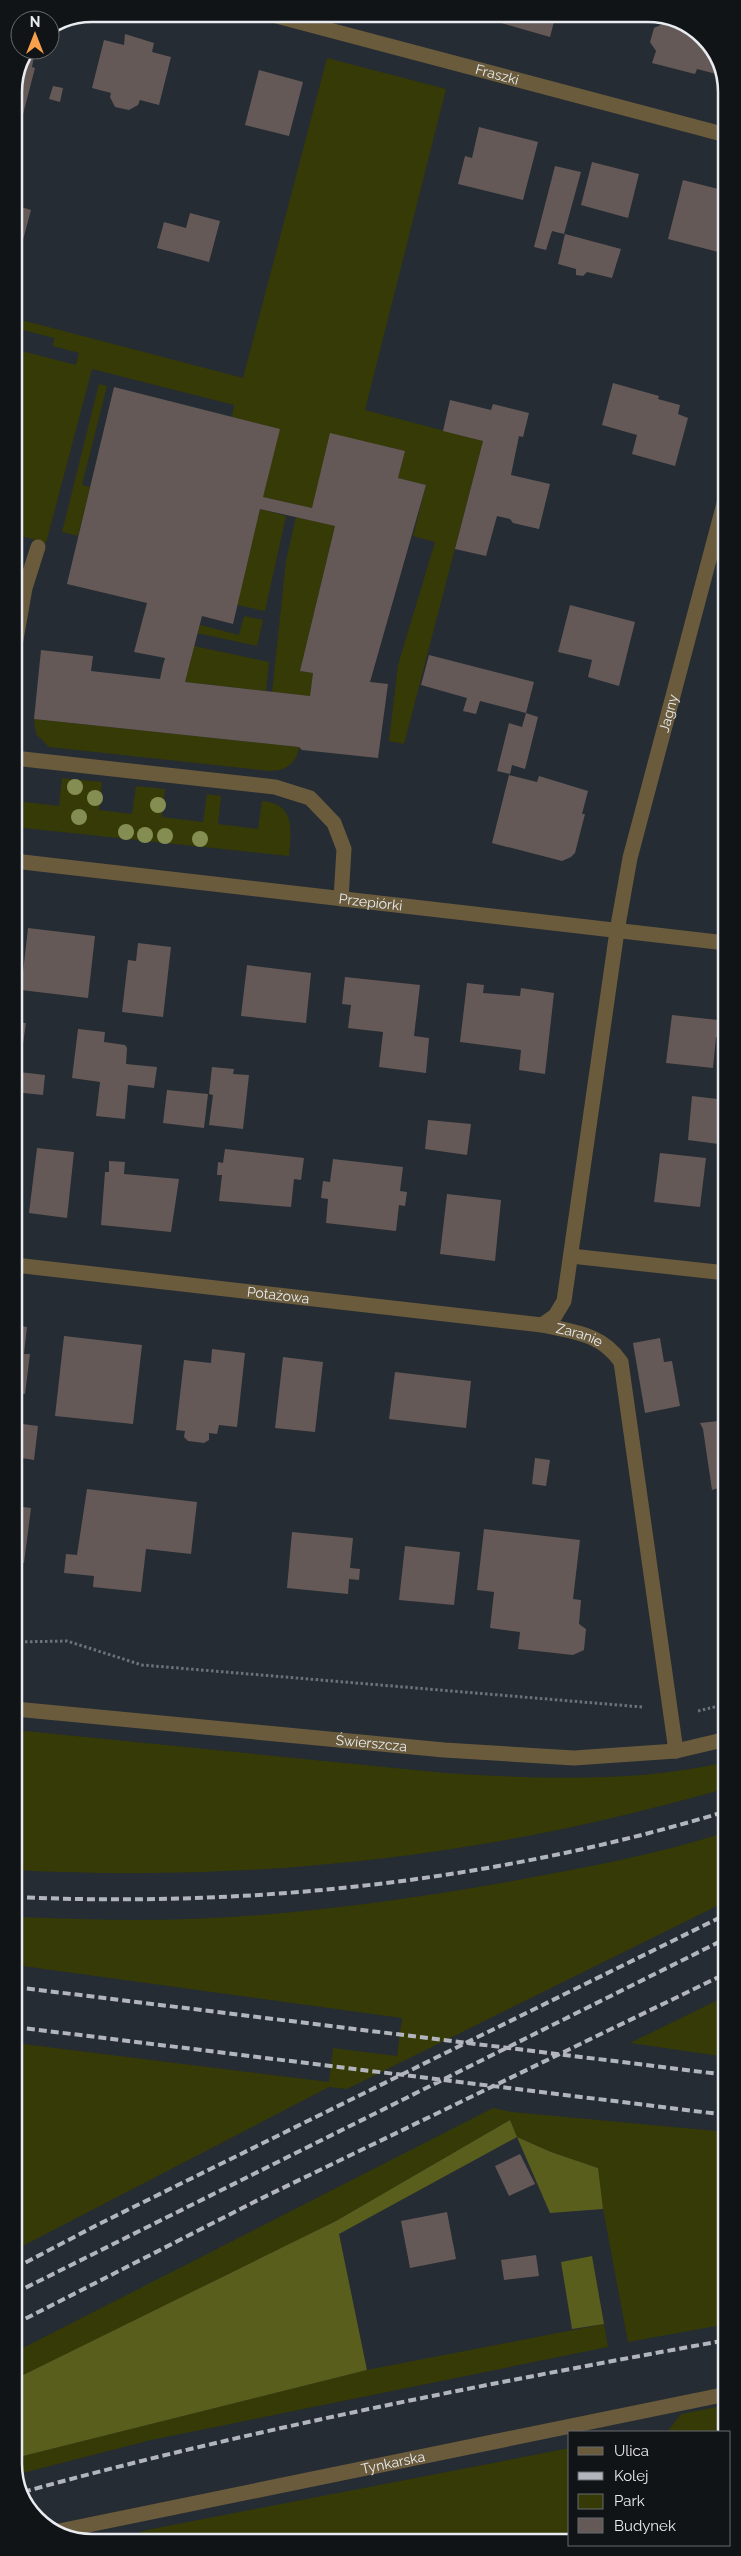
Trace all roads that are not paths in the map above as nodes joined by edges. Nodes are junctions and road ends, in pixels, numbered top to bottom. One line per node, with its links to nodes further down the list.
1 (303, 23): 2 (street, Fraszki)
2 (718, 133)
3 (718, 526): 9 (street, Jagny)
4 (38, 547): 5 (street)
5 (23, 600)
6 (23, 759): 8 (street)
7 (23, 862): 8 (street, Przepiórki)
8 (341, 899): 9 (street, Przepiórki)
9 (618, 931): 10 (street, Przepiórki); 11 (street, Zaranie)
10 (718, 942)
11 (572, 1256): 13 (street); 14 (street, Zaranie)
12 (23, 1266): 14 (street, Potażowa)
13 (718, 1272)
14 (542, 1325): 17 (street, Zaranie)
15 (23, 1710): 17 (street, Świerszcza)
16 (718, 1741): 17 (street, Świerszcza)
17 (676, 1751)
18 (718, 2396): 19 (street, Tynkarska)
19 (67, 2528)

